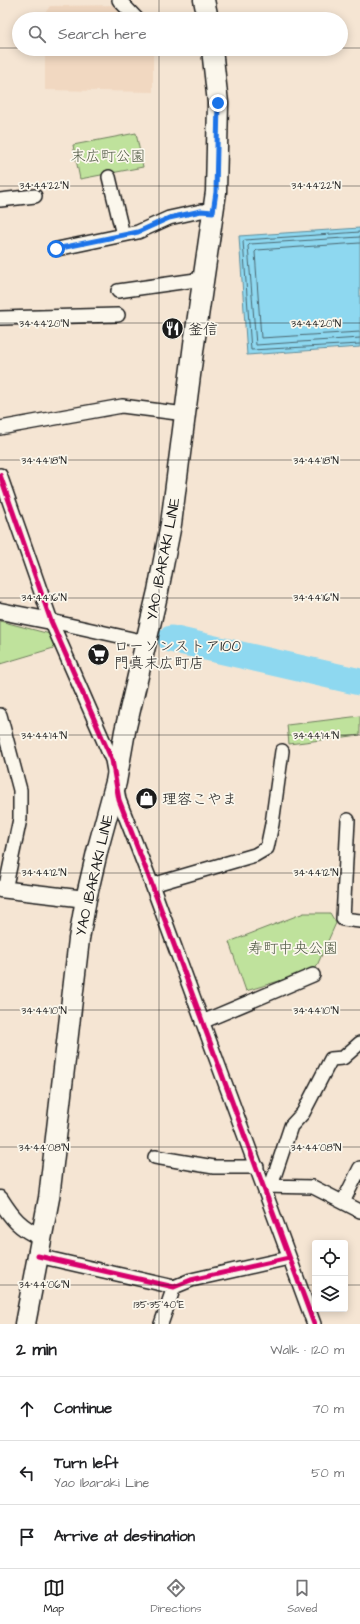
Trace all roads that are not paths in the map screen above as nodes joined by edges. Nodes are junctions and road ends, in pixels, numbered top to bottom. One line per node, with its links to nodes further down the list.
1 (119, 0): 3 (street)
2 (204, 0): 4 (main road)
3 (130, 12)
4 (207, 12)
5 (213, 56): 9 (main road, YAO IBARAKI LINE)
6 (109, 177): 10 (street)
7 (35, 196): 8 (street)
8 (0, 200)
9 (213, 212): 10 (street); 12 (main road, YAO IBARAKI LINE)
10 (124, 235): 11 (street)
11 (56, 249)
12 (203, 280): 13 (street); 16 (main road, YAO IBARAKI LINE)
13 (118, 291)
14 (118, 315): 15 (street)
15 (0, 318)
16 (185, 414): 17 (street); 21 (main road, YAO IBARAKI LINE)
17 (0, 428)
18 (0, 475): 20 (street)
19 (0, 611): 20 (street)
20 (51, 621): 21 (street); 24 (street)
21 (146, 642): 24 (main road, YAO IBARAKI LINE)
22 (0, 715): 27 (street)
23 (282, 751): 26 (street)
24 (116, 782): 26 (street); 28 (main road, YAO IBARAKI LINE)
25 (348, 820): 29 (street)
26 (152, 885): 31 (street)
27 (2, 889): 28 (street)
28 (86, 899): 40 (main road, YAO IBARAKI LINE)
29 (360, 921)
30 (313, 976): 31 (street)
31 (202, 1022): 34 (street)
32 (360, 1043): 36 (street)
33 (155, 1157): 34 (street)
34 (257, 1167): 36 (street)
35 (360, 1168): 38 (street)
36 (267, 1186): 38 (street); 41 (street)
37 (0, 1199): 40 (street)
38 (342, 1202): 39 (street)
39 (360, 1211)
40 (39, 1246): 42 (street); 43 (main road, YAO IBARAKI LINE)
41 (289, 1258): 42 (street); 45 (street)
42 (174, 1287): 44 (street)
43 (25, 1324)
44 (161, 1324)
45 (314, 1324)

